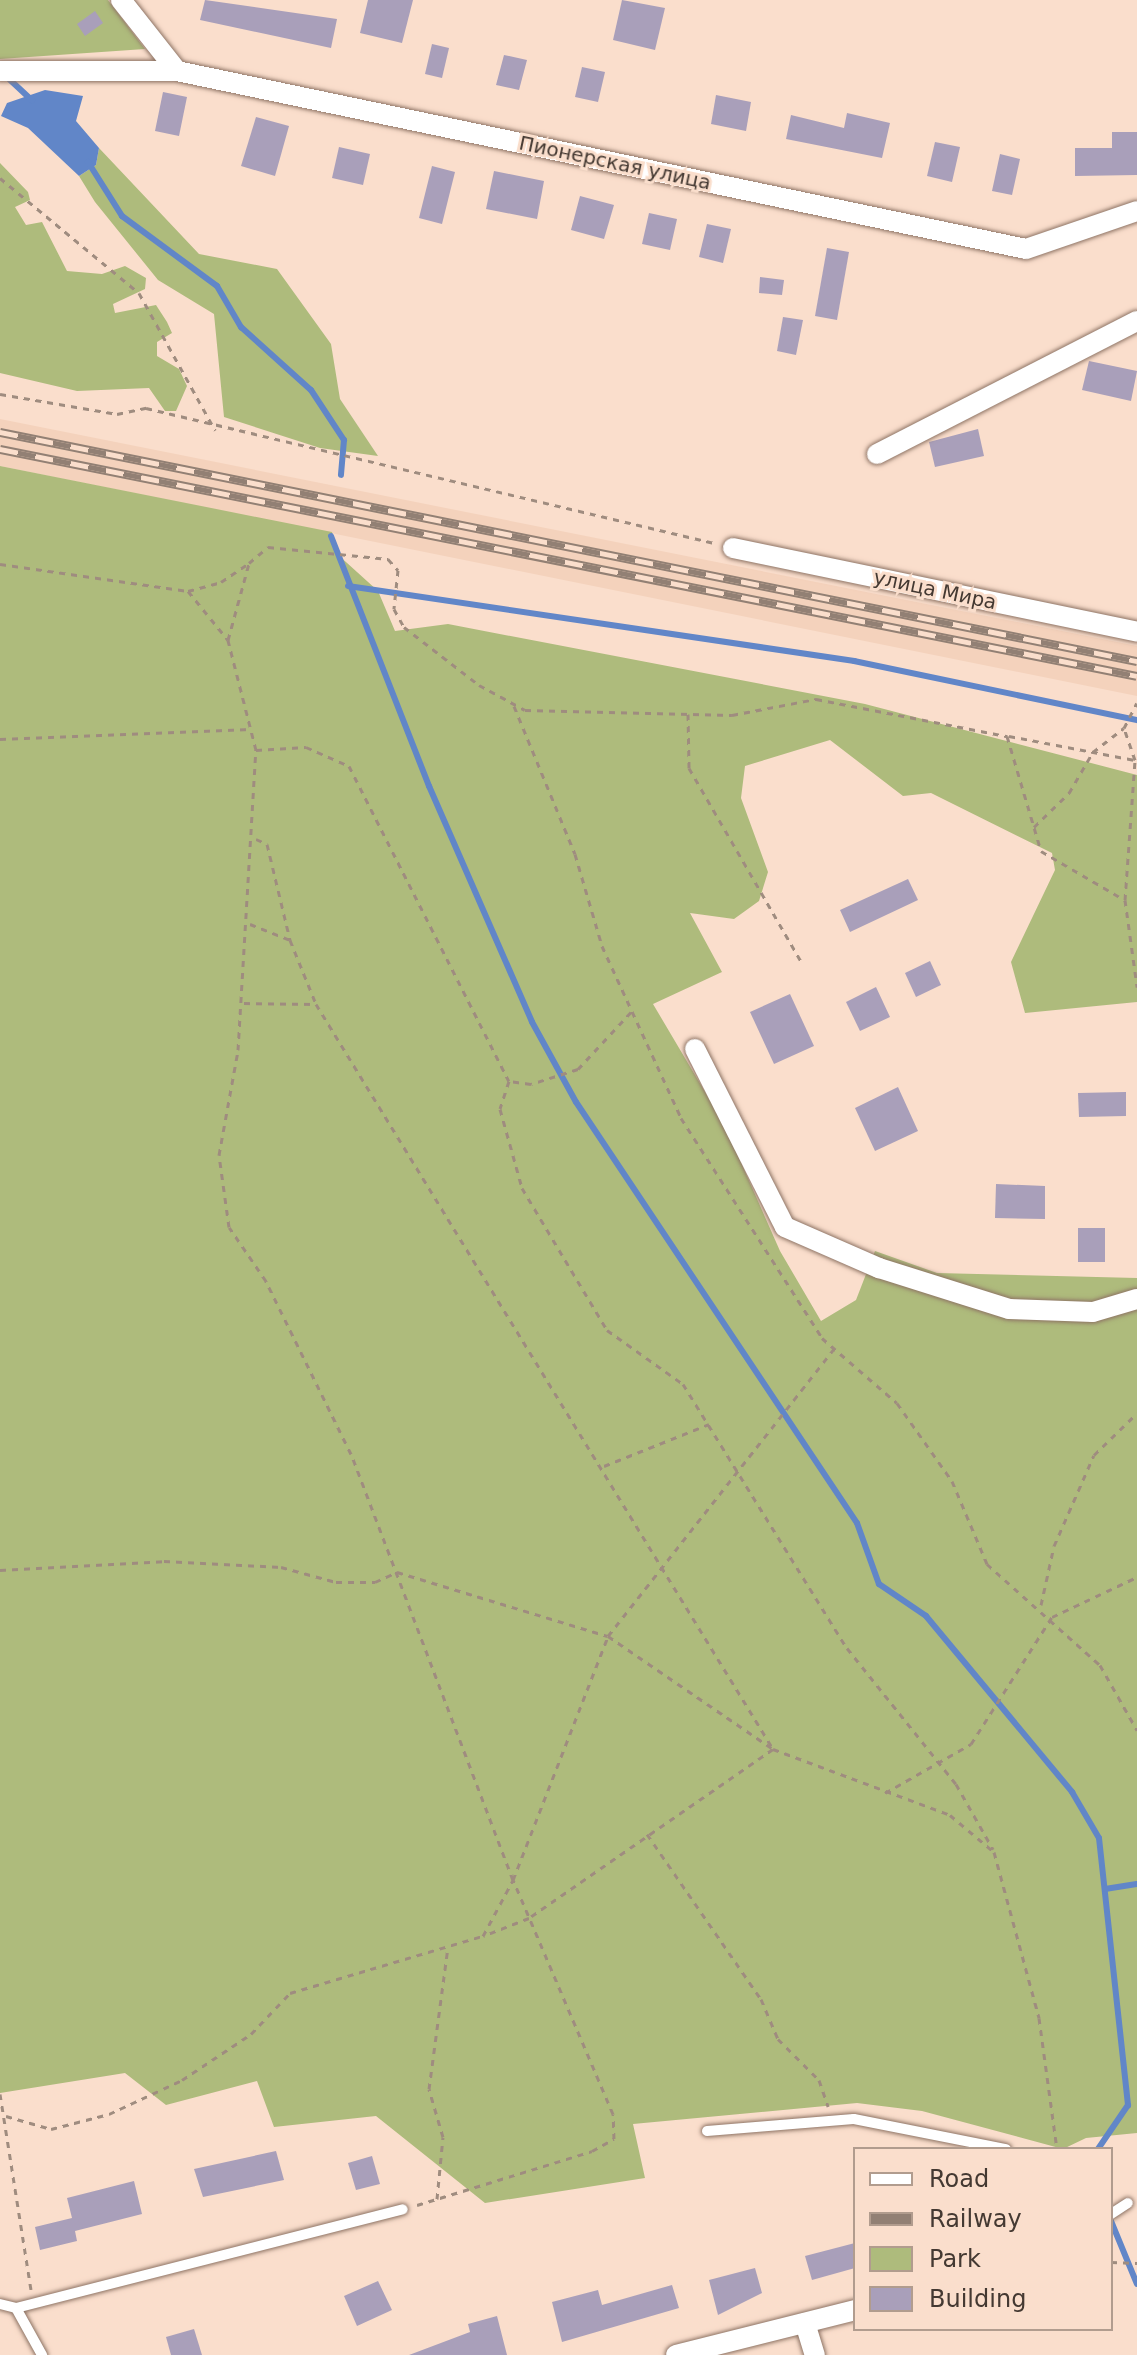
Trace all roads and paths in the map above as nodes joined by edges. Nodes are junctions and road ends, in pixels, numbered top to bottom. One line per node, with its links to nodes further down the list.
1 (121, 0): 3 (street)
2 (0, 71): 3 (street, Пионерская улица)
3 (177, 71): 5 (street, Пионерская улица)
4 (0, 178): 8 (path)
5 (1137, 211)
6 (1137, 321): 9 (street)
7 (0, 394): 8 (path)
8 (215, 430): 10 (path)
9 (877, 454)
10 (733, 548): 14 (street, улица Мира)
11 (249, 563): 13 (path); 15 (path); 17 (path)
12 (0, 564): 13 (path)
13 (188, 591): 15 (path)
14 (1137, 632)
15 (228, 640): 20 (path)
16 (1137, 703): 19 (path)
17 (514, 706): 18 (path); 35 (path)
18 (688, 714): 21 (path); 31 (path)
19 (1124, 728): 24 (path); 25 (path)
20 (251, 729): 22 (path); 23 (path)
21 (1007, 736): 24 (path); 26 (path)
22 (0, 739)
23 (256, 750): 27 (path); 37 (path)
24 (1093, 752): 25 (path); 26 (path)
25 (1135, 760): 28 (path)
26 (1033, 827): 28 (path)
27 (256, 839): 29 (path); 30 (path)
28 (1125, 900): 32 (path)
29 (250, 924): 30 (path); 33 (path)
30 (290, 940): 34 (path)
31 (802, 963)
32 (1137, 987)
33 (242, 1003): 34 (path); 46 (path)
34 (316, 1004): 42 (path)
35 (631, 1012): 37 (path); 39 (path)
36 (695, 1049): 38 (street)
37 (509, 1081): 41 (path)
38 (1137, 1299)
39 (834, 1349): 43 (path); 48 (path)
40 (1137, 1413): 48 (path)
41 (709, 1424): 42 (path); 43 (path)
42 (604, 1466): 44 (path)
43 (739, 1470): 44 (path); 53 (path)
44 (662, 1568): 50 (path); 52 (path)
45 (0, 1570): 46 (path)
46 (397, 1572): 50 (path); 57 (path)
47 (1137, 1577): 49 (path)
48 (1041, 1606): 49 (path)
49 (1052, 1617): 51 (path); 53 (path)
50 (608, 1636): 52 (path); 57 (path)
51 (1137, 1730)
52 (773, 1749): 54 (path); 55 (path)
53 (939, 1764): 54 (path); 56 (path)
54 (882, 1794): 56 (path)
55 (647, 1834): 58 (path); 63 (path)
56 (994, 1852): 66 (path)
57 (513, 1880): 58 (path); 59 (path)
58 (529, 1918): 59 (path); 67 (path)
59 (483, 1936): 60 (path)
60 (448, 1947): 62 (path); 67 (path)
61 (0, 2094): 62 (path)
62 (6, 2116): 73 (path)
63 (833, 2121): 64 (lane); 65 (lane)
64 (707, 2131)
65 (998, 2147)
66 (1057, 2147)
67 (437, 2199): 69 (path)
68 (1128, 2203): 70 (lane)
69 (403, 2209): 73 (lane)
70 (1113, 2213)
71 (1113, 2262): 72 (path)
72 (1136, 2263)
73 (34, 2303): 75 (lane)
74 (0, 2304): 75 (lane)
75 (16, 2308): 78 (lane)
76 (853, 2311): 77 (street)
77 (805, 2323): 79 (street); 80 (street)
78 (42, 2355)
79 (676, 2355)
80 (815, 2355)

